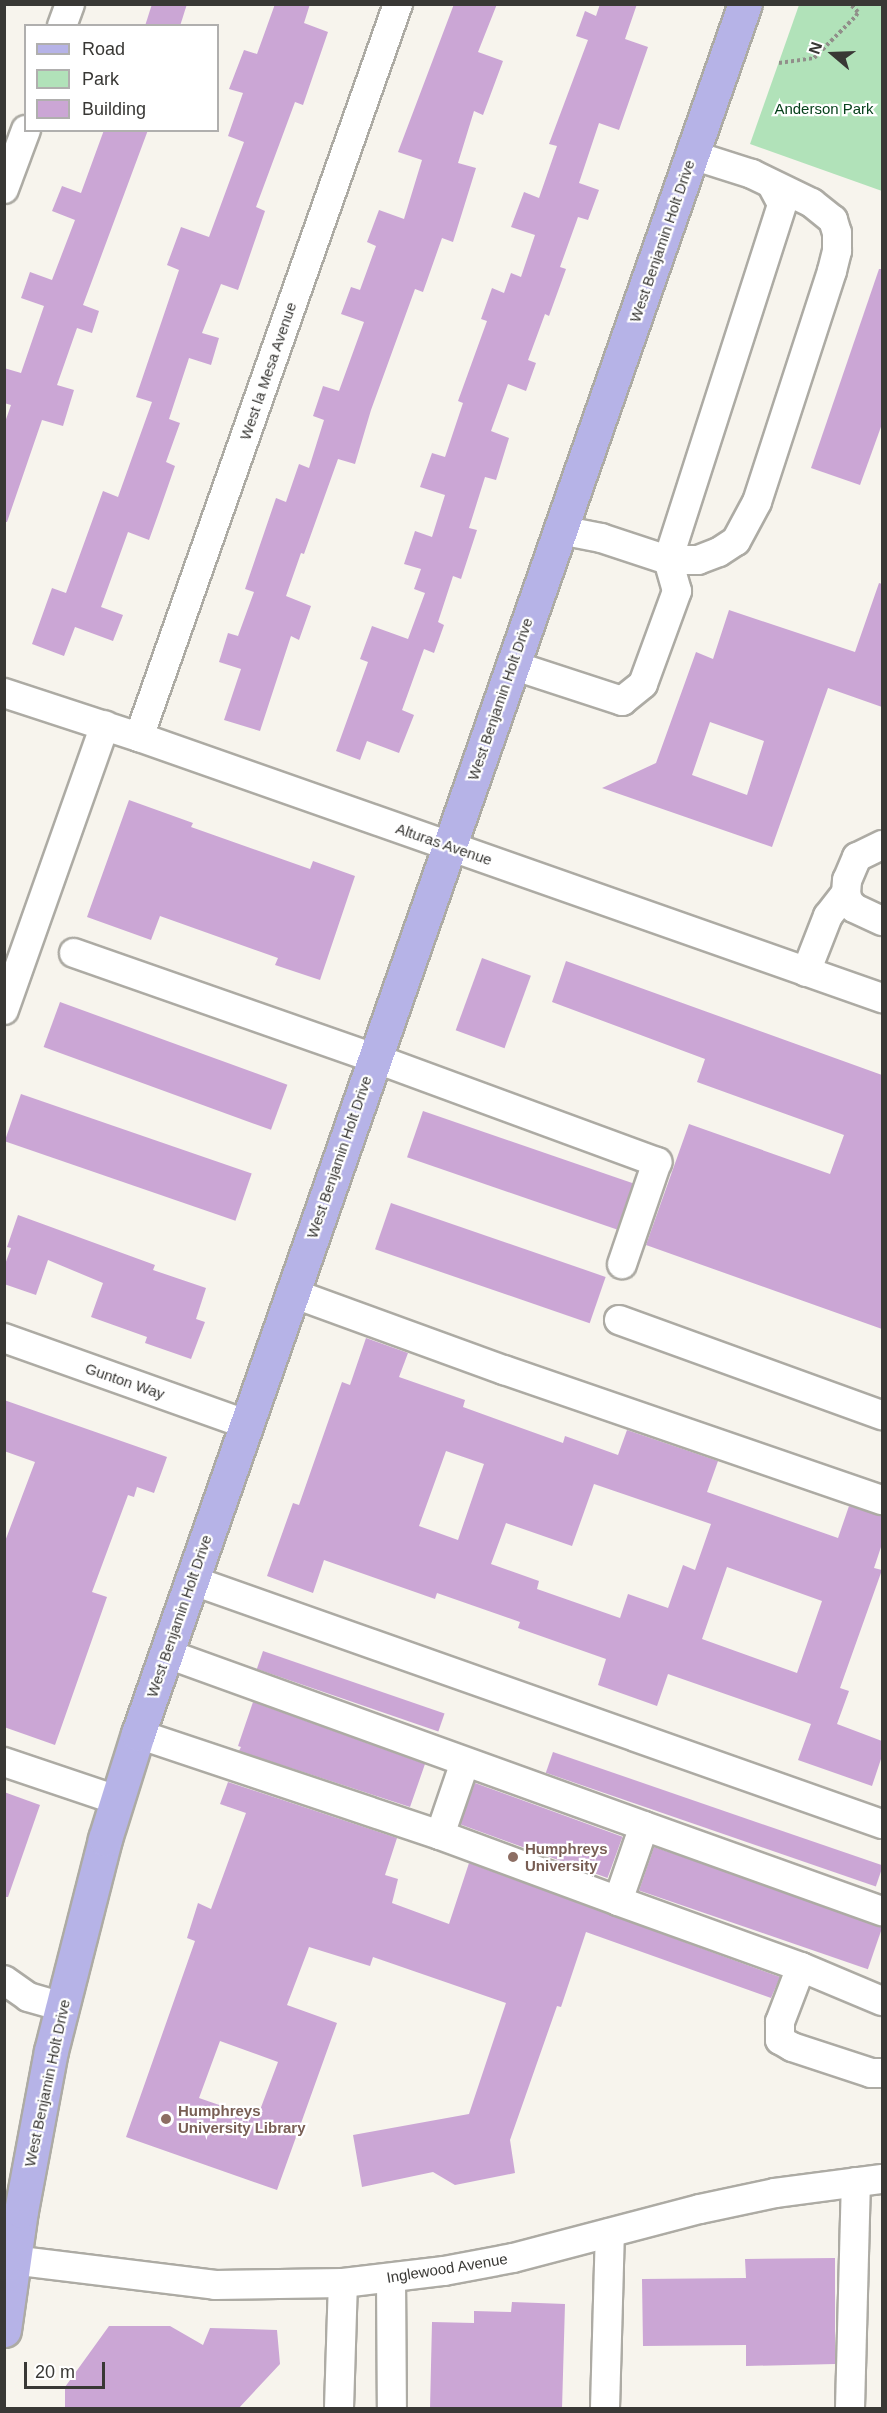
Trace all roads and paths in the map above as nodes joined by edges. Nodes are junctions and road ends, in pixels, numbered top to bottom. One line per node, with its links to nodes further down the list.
1 (70, 4): 5 (street)
2 (398, 4): 16 (street, West la Mesa Avenue)
3 (745, 4): 8 (main road, West Benjamin Holt Drive)
4 (850, 4): 6 (path)
5 (63, 24)
6 (779, 63)
7 (25, 132): 10 (street)
8 (692, 155): 9 (street); 11 (main road, West Benjamin Holt Drive)
9 (772, 185): 12 (street); 12 (street)
10 (4, 189)
11 (560, 530): 12 (street); 13 (main road, West Benjamin Holt Drive)
12 (668, 560): 13 (street)
13 (512, 665): 18 (main road, West Benjamin Holt Drive)
14 (4, 693): 15 (street, Alturas Avenue)
15 (105, 725): 16 (street, Alturas Avenue); 24 (street)
16 (139, 737): 18 (street, Alturas Avenue)
17 (882, 845): 19 (street)
18 (448, 846): 22 (street, Alturas Avenue); 25 (main road, West Benjamin Holt Drive)
19 (846, 893): 20 (street); 22 (street)
20 (882, 921)
21 (74, 953): 25 (street)
22 (806, 972): 23 (street, Alturas Avenue)
23 (882, 998)
24 (4, 1010)
25 (374, 1058): 26 (street); 27 (main road, West Benjamin Holt Drive)
26 (622, 1264)
27 (292, 1293): 31 (main road, West Benjamin Holt Drive); 32 (street)
28 (619, 1320): 30 (street)
29 (4, 1338): 31 (street, Gunton Way)
30 (882, 1415)
31 (246, 1424): 33 (main road, West Benjamin Holt Drive)
32 (882, 1500)
33 (191, 1580): 34 (main road, West Benjamin Holt Drive); 39 (street)
34 (165, 1653): 35 (main road, West Benjamin Holt Drive); 37 (street)
35 (138, 1734): 38 (main road, West Benjamin Holt Drive); 41 (street)
36 (4, 1762): 38 (street)
37 (465, 1762): 40 (street); 41 (street)
38 (117, 1800): 48 (main road, West Benjamin Holt Drive)
39 (882, 1824)
40 (644, 1826): 42 (street); 43 (street)
41 (440, 1836): 42 (street)
42 (618, 1901): 44 (street)
43 (882, 1911)
44 (801, 1967): 47 (street); 49 (street)
45 (4, 1980): 46 (street)
46 (16, 1996): 48 (street)
47 (882, 2001)
48 (62, 2007): 52 (main road, West Benjamin Holt Drive)
49 (882, 2073)
50 (869, 2180): 51 (street, Inglewood Avenue); 59 (street)
51 (610, 2233): 53 (street, Inglewood Avenue); 58 (street)
52 (10, 2259): 54 (street, Inglewood Avenue); 55 (main road, West Benjamin Holt Drive)
53 (392, 2278): 54 (street, Inglewood Avenue); 57 (street)
54 (344, 2283): 56 (street)
55 (4, 2330)
56 (339, 2409)
57 (392, 2409)
58 (605, 2409)
59 (850, 2409)

